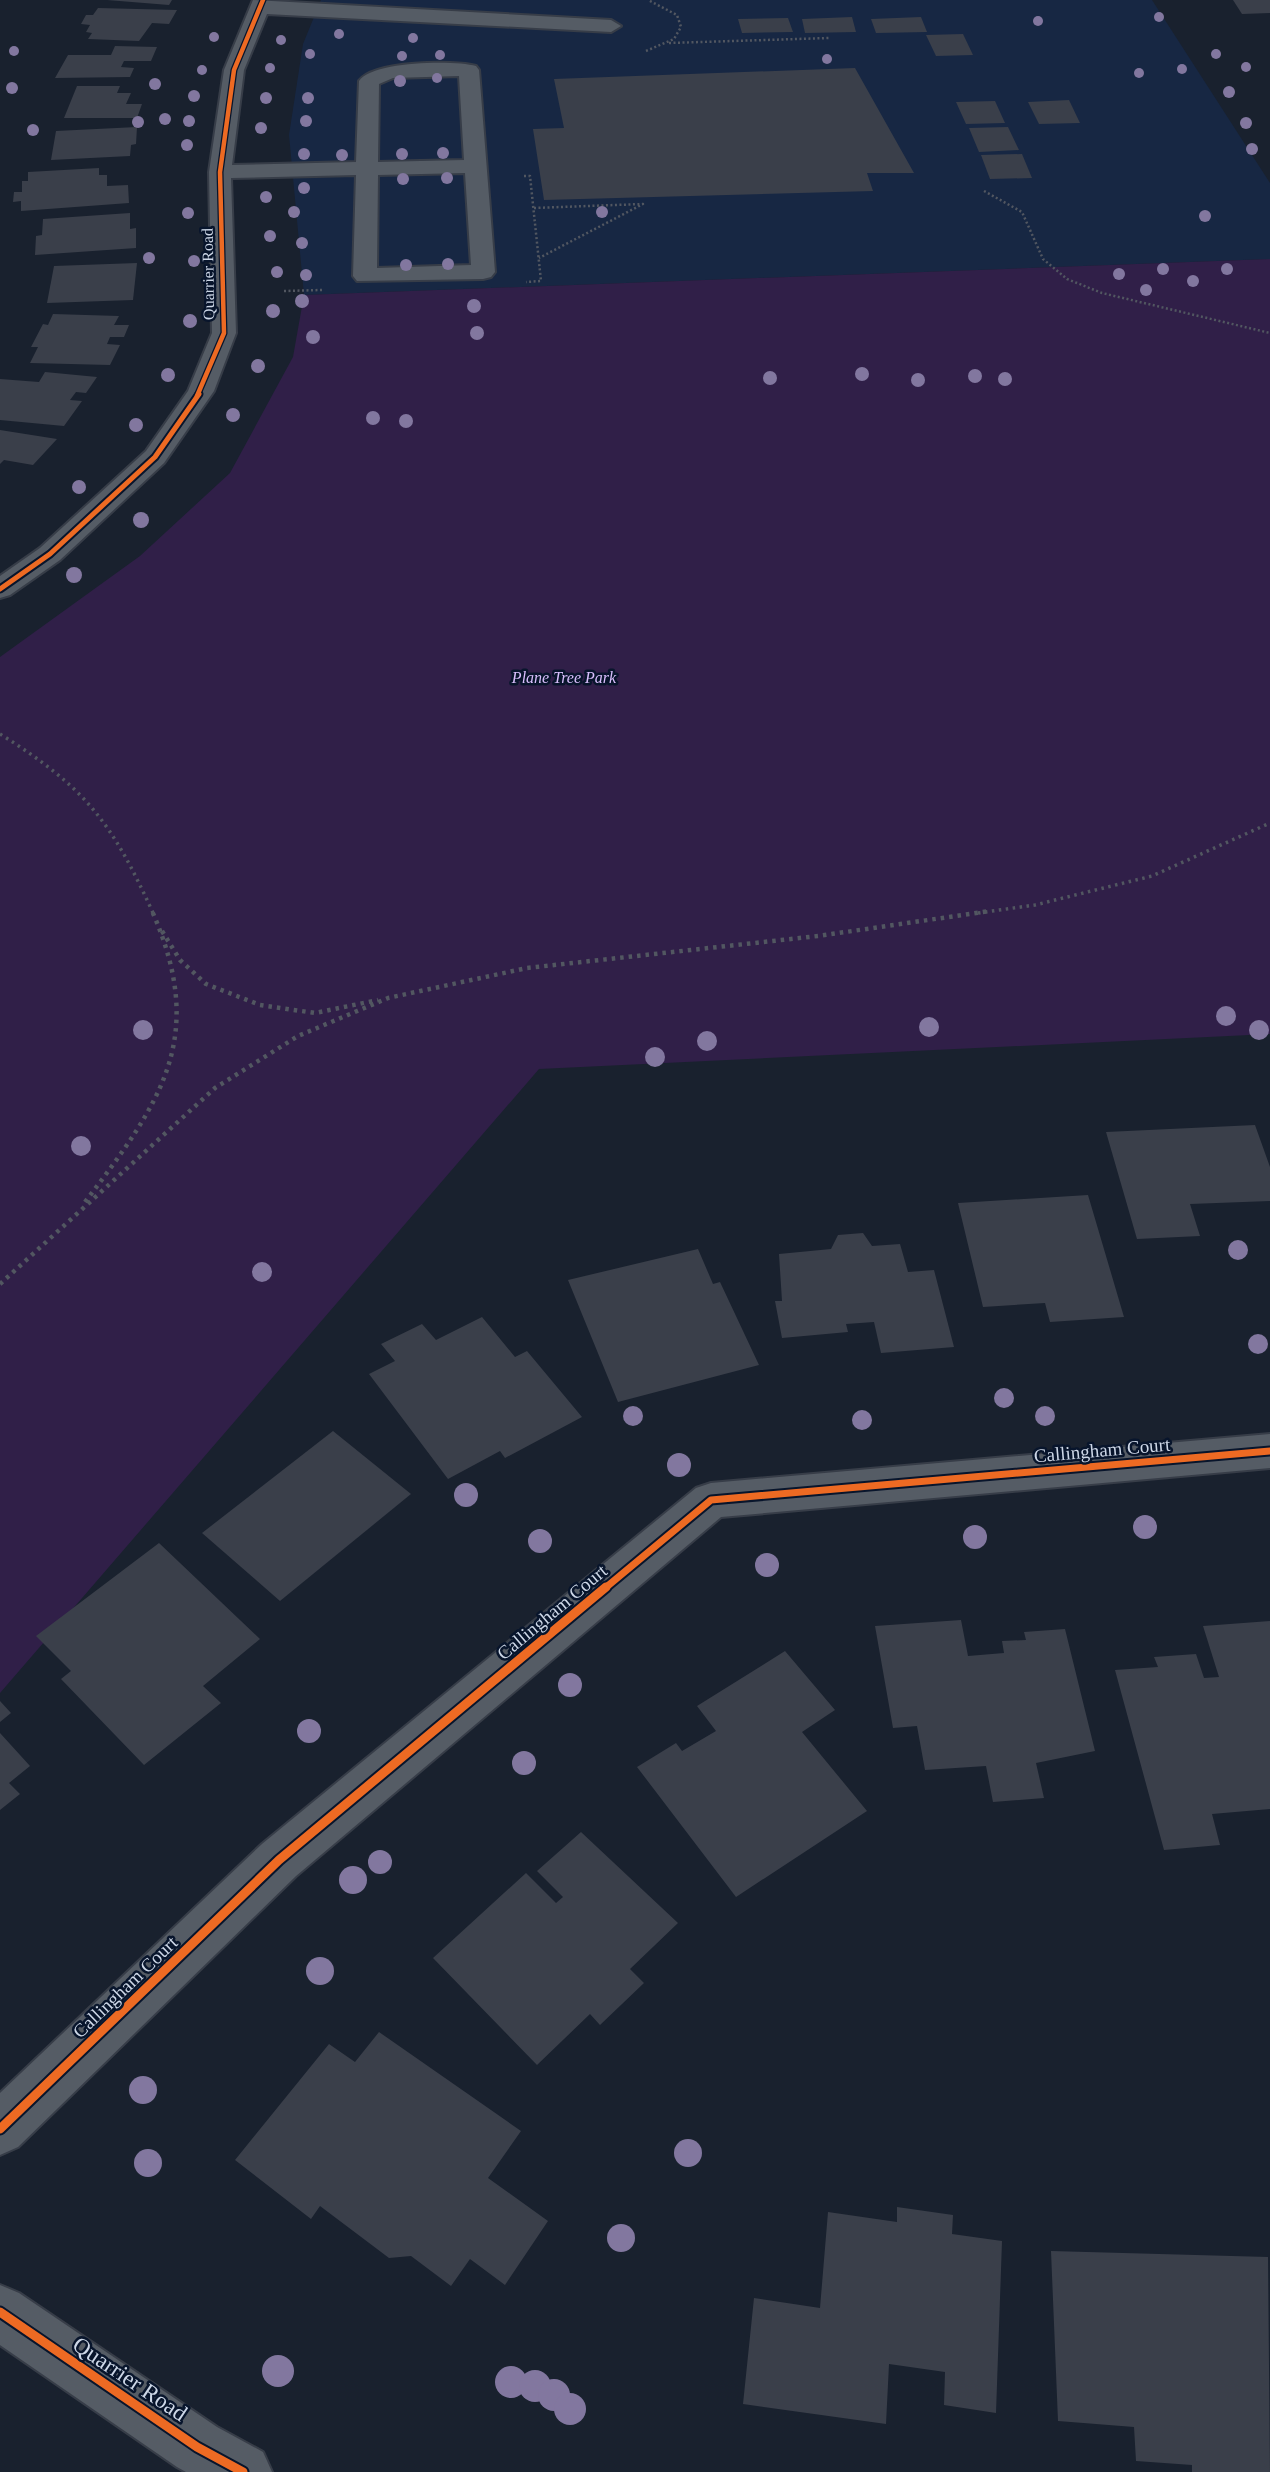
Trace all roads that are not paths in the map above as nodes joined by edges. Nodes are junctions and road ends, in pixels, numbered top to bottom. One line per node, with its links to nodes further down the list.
1 (261, 4): 2 (street); 5 (street, Quarrier Road)
2 (611, 26)
3 (477, 166): 4 (street); 4 (street); 4 (street)
4 (366, 169): 5 (street)
5 (220, 172): 6 (street, Quarrier Road)
6 (0, 589)
7 (1270, 1451): 8 (street, Callingham Court)
8 (0, 2129)
9 (0, 2312): 10 (street, Quarrier Road)
10 (243, 2472)

